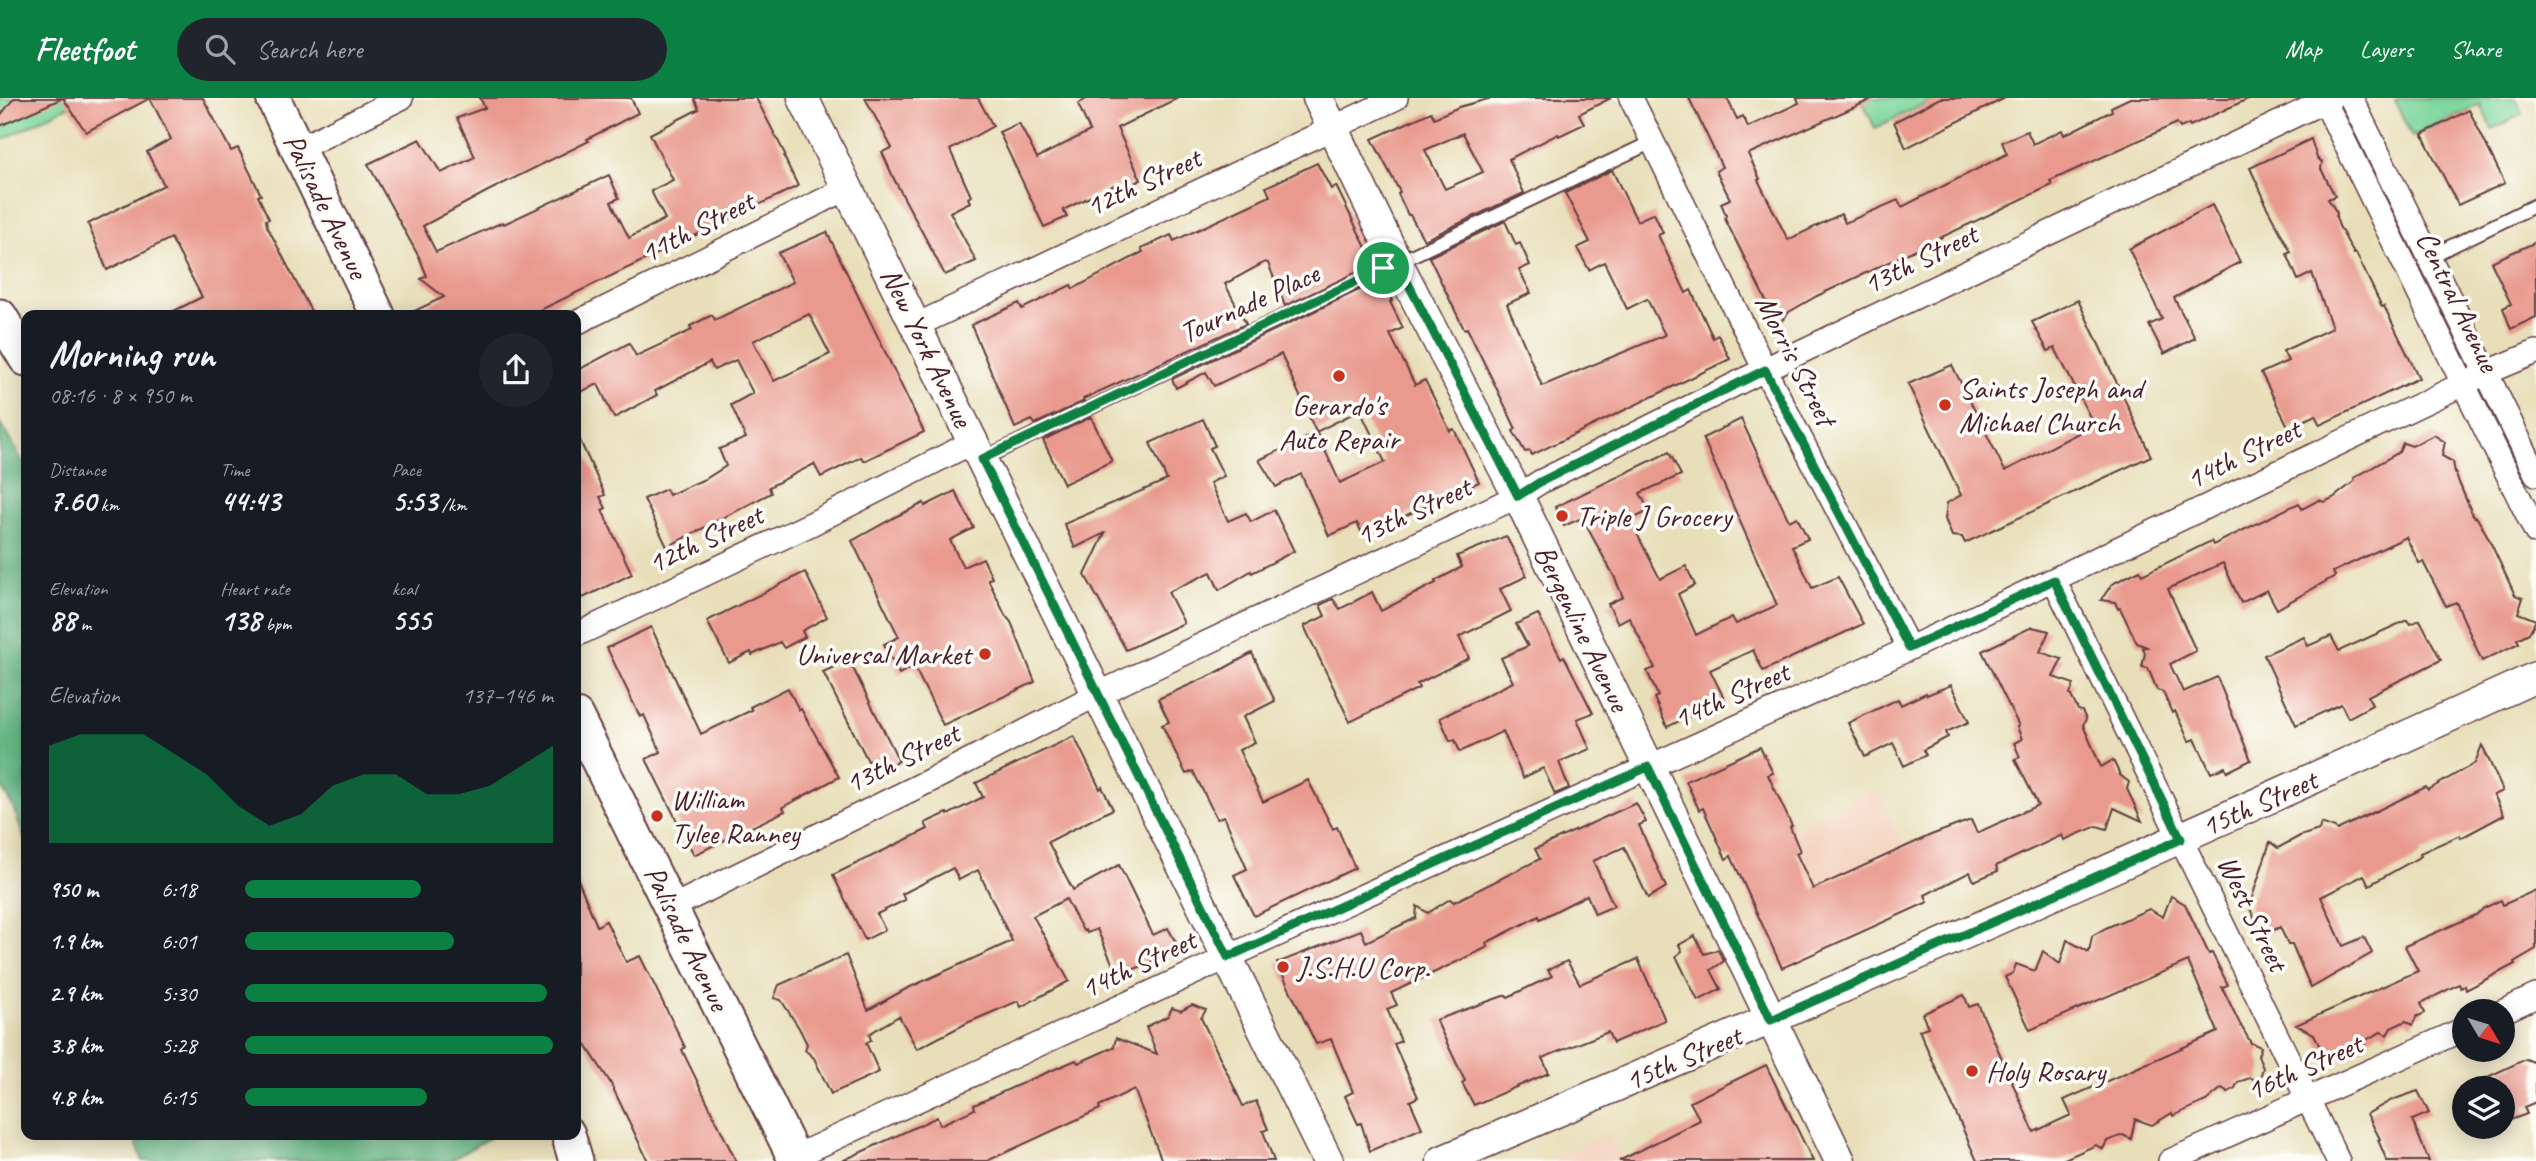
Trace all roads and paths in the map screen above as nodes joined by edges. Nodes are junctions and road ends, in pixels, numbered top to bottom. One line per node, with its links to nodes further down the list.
1 (273, 98): 11 (main road, Palisade Avenue)
2 (401, 98): 11 (street)
3 (803, 98): 12 (street, New York Avenue)
4 (1318, 98): 9 (street, Bergenline Avenue)
5 (1396, 98): 9 (street, 12th Street)
6 (1631, 98): 10 (street, Morris Street)
7 (2351, 98): 14 (street, Central Avenue)
8 (2326, 99): 22 (street, 13th Street); 24 (street, Central Avenue)
9 (1333, 128): 15 (street, Bergenline Avenue); 19 (street, 12th Street)
10 (1652, 142): 15 (lane, Tournade Place); 22 (street, Morris Street)
11 (298, 149): 16 (main road, Palisade Avenue)
12 (848, 188): 18 (street, 11th Street); 19 (street, New York Avenue)
13 (2536, 205): 14 (lane)
14 (2429, 257): 23 (street, Central Avenue)
15 (1397, 262): 25 (lane, Tournade Place); 27 (street, Bergenline Avenue)
16 (376, 310)
17 (0, 316): 20 (main road)
18 (581, 321)
19 (917, 325): 25 (street, New York Avenue)
20 (21, 351)
21 (2536, 352): 23 (street, 14th Street)
22 (1765, 370): 27 (street, 13th Street); 31 (street, Morris Street)
23 (2486, 373): 24 (street, 14th Street); 26 (street, Central Avenue)
24 (2463, 384): 28 (street, Central Avenue); 29 (street, 14th Street)
25 (978, 450): 30 (street, 12th Street); 33 (street, New York Avenue)
26 (2536, 474)
27 (1518, 496): 33 (street, 13th Street); 35 (street, Bergenline Avenue)
28 (2536, 532)
29 (2054, 580): 31 (street, 14th Street); 36 (street, West Street)
30 (581, 633)
31 (1909, 648): 35 (street, 14th Street)
32 (2536, 677): 36 (street, 15th Street)
33 (1098, 694): 37 (street, 13th Street); 38 (street, New York Avenue)
34 (581, 726): 37 (main road, Palisade Avenue)
35 (1648, 767): 38 (street, 14th Street); 41 (street, Bergenline Avenue)
36 (2181, 839): 41 (street, 15th Street); 43 (street, West Street)
37 (671, 907): 45 (main road, Palisade Avenue)
38 (1228, 957): 45 (street, 14th Street); 47 (street, New York Avenue)
39 (2536, 996): 40 (street)
40 (2515, 1006)
41 (1771, 1020): 48 (street, 15th Street); 49 (street, Bergenline Avenue)
42 (2452, 1034): 43 (street, 16th Street)
43 (2309, 1100): 50 (street, 16th Street); 51 (street, West Street)
44 (570, 1140): 46 (main road)
45 (795, 1159)
46 (576, 1161)
47 (1328, 1161)
48 (1442, 1161)
49 (1840, 1161)
50 (2170, 1161)
51 (2338, 1161)

